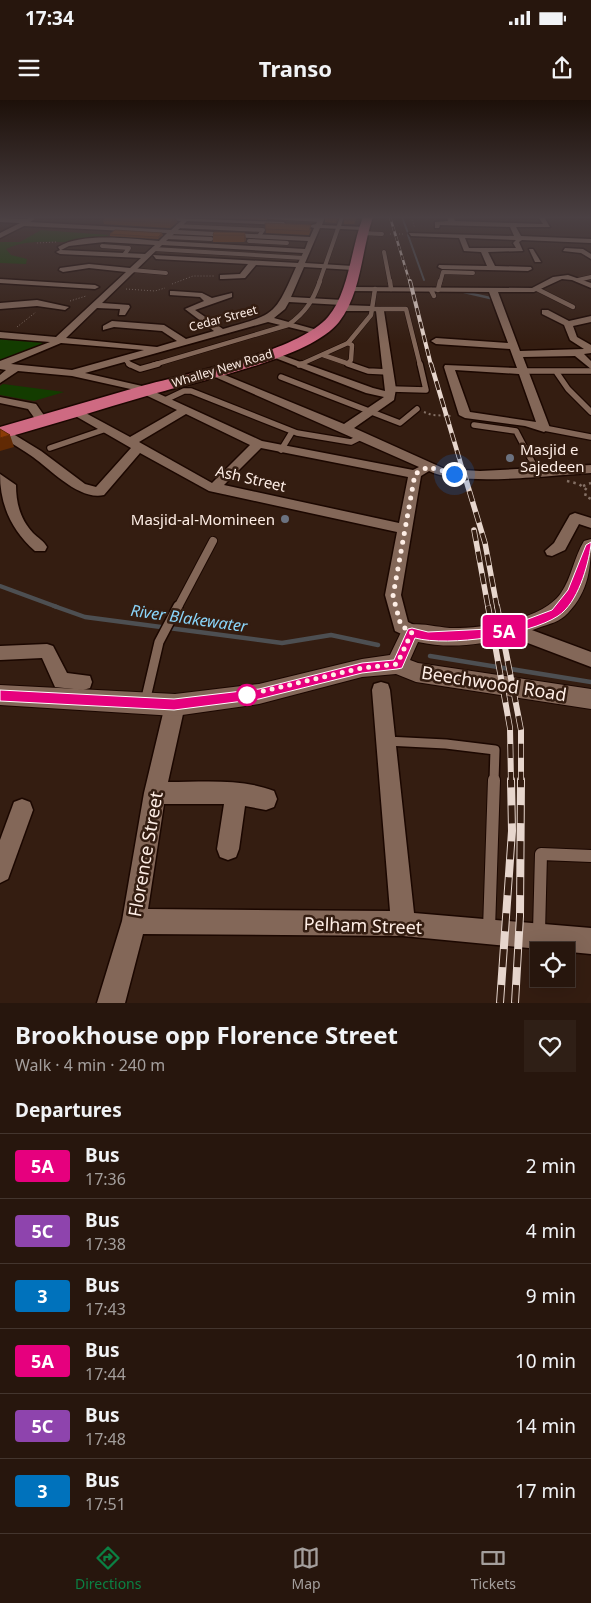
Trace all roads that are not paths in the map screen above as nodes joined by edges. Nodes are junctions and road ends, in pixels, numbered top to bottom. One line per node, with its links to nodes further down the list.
1 (143, 259): 18 (street)
2 (203, 259): 21 (street)
3 (205, 259): 11 (street)
4 (290, 259): 11 (street)
5 (303, 259): 36 (street, Cedar Street)
6 (307, 259): 12 (street)
7 (327, 259): 12 (lane)
8 (355, 259): 14 (highway)
9 (385, 259): 29 (lane)
10 (488, 259): 15 (street)
11 (254, 262): 22 (street)
12 (324, 266): 14 (street); 39 (lane)
13 (442, 267): 19 (street)
14 (353, 268): 37 (highway)
15 (492, 268): 16 (street); 19 (street)
16 (528, 269)
17 (64, 270): 18 (street)
18 (132, 270): 20 (lane); 40 (street)
19 (472, 270): 31 (street); 33 (lane)
20 (166, 273)
21 (192, 276)
22 (223, 277)
23 (591, 277): 24 (lane)
24 (576, 279): 26 (street); 30 (street)
25 (0, 281): 27 (street)
26 (591, 286)
27 (95, 287)
28 (375, 289): 29 (street); 37 (street); 44 (lane)
29 (391, 289): 33 (street)
30 (537, 289): 32 (street); 43 (lane)
31 (482, 291): 32 (street); 33 (street)
32 (494, 291): 60 (street)
33 (435, 292)
34 (178, 294): 38 (street)
35 (229, 296): 38 (street)
36 (286, 299): 39 (street); 47 (street, Cedar Street)
37 (345, 300): 39 (street); 44 (street); 53 (highway, Whalley New Road)
38 (210, 301): 52 (street)
39 (313, 301): 50 (lane)
40 (96, 305): 46 (street); 55 (street)
41 (0, 306): 42 (street)
42 (65, 307)
43 (573, 307)
44 (375, 310): 58 (lane); 73 (street); 80 (lane)
45 (545, 312): 49 (street)
46 (122, 313)
47 (268, 318): 50 (street); 52 (street, Cedar Street)
48 (591, 319): 49 (street)
49 (568, 324): 61 (street)
50 (288, 325): 53 (street); 65 (lane)
51 (106, 328): 56 (street)
52 (220, 331): 56 (street, Cedar Street)
53 (318, 333): 63 (highway, Whalley New Road)
54 (0, 335): 55 (street)
55 (59, 340): 59 (street); 67 (street)
56 (183, 341): 59 (street, Cedar Street)
57 (436, 341): 60 (street)
58 (348, 342): 64 (lane); 66 (lane)
59 (162, 348): 65 (street, Cedar Street)
60 (516, 350): 62 (street); 71 (street)
61 (591, 350): 62 (street)
62 (577, 353): 69 (street)
63 (270, 354): 68 (street); 75 (highway, Whalley New Road)
64 (323, 355): 66 (lane); 68 (lane)
65 (125, 359): 74 (street, Cedar Street)
66 (348, 363): 73 (lane)
67 (0, 365): 70 (street)
68 (298, 365): 80 (street)
69 (591, 366)
70 (16, 367): 74 (street); 78 (street)
71 (523, 371): 76 (lane); 90 (street); 90 (street)
72 (591, 371): 76 (lane)
73 (388, 372): 80 (street)
74 (72, 373): 79 (street)
75 (211, 373): 79 (highway, Whalley New Road); 92 (street)
76 (557, 373): 87 (lane)
77 (281, 377): 86 (lane)
78 (0, 380)
79 (144, 391): 82 (street); 85 (highway, Whalley New Road)
80 (390, 392): 86 (street)
81 (0, 400): 88 (street)
82 (165, 400): 84 (street); 94 (lane)
83 (417, 409): 86 (lane)
84 (185, 410): 97 (street); 98 (street)
85 (76, 412): 88 (highway, Whalley New Road); 91 (street, Ash Street)
86 (371, 412): 92 (street)
87 (591, 412)
88 (42, 421): 93 (highway, Whalley New Road)
89 (474, 425): 103 (lane)
90 (544, 428): 96 (lane)
91 (106, 429): 98 (street, Ash Street); 99 (lane)
92 (344, 429): 95 (street)
93 (0, 432): 98 (street)
94 (292, 432): 95 (lane); 100 (lane)
95 (363, 436): 101 (street)
96 (591, 436)
97 (258, 444): 100 (street); 106 (street)
98 (134, 445): 106 (street, Ash Street)
99 (50, 448)
100 (281, 450): 104 (street)
101 (428, 467): 103 (street); 104 (street)
102 (591, 469): 103 (street)
103 (538, 471)
104 (415, 474): 108 (street)
105 (0, 478): 110 (street)
106 (214, 488): 108 (street, Ash Street)
107 (591, 523): 112 (street)
108 (404, 529): 114 (street)
109 (213, 541): 122 (lane)
110 (41, 542)
111 (591, 545): 113 (street)
112 (552, 552)
113 (513, 630): 114 (street); 116 (street)
114 (412, 632): 117 (street)
115 (0, 653): 118 (street)
116 (591, 660)
117 (397, 664): 121 (street, Beechwood Road); 123 (street)
118 (83, 682)
119 (381, 690): 124 (street)
120 (0, 695): 122 (street)
121 (591, 699)
122 (144, 705): 123 (street)
123 (174, 705): 125 (street, Florence Street)
124 (386, 741): 133 (street); 134 (lane)
125 (155, 793): 126 (street); 132 (street, Florence Street)
126 (236, 793): 127 (street); 129 (street)
127 (266, 799)
128 (22, 810): 131 (street)
129 (228, 849)
130 (591, 856): 135 (lane)
131 (0, 871)
132 (134, 921): 133 (street, Pelham Street); 137 (street, Florence Street)
133 (403, 924): 134 (street, Pelham Street)
134 (489, 932): 135 (street, Pelham Street)
135 (539, 936): 136 (street, Pelham Street)
136 (591, 941)
137 (111, 1003)

